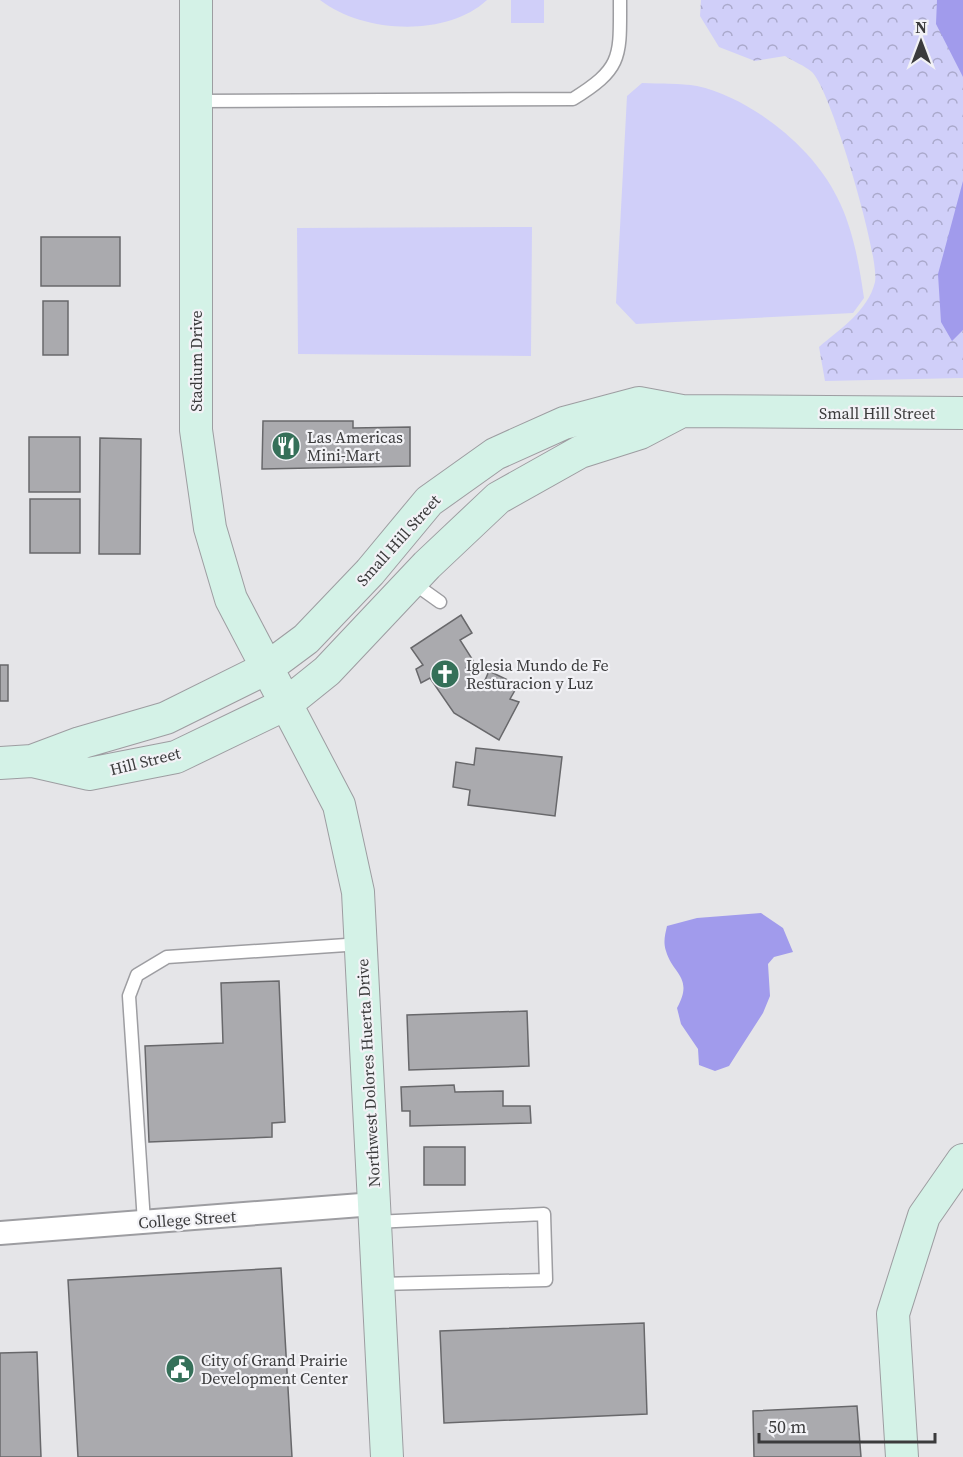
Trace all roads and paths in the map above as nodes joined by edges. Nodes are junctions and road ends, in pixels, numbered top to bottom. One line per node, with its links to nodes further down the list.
1 (196, 0): 3 (street, Stadium Drive)
2 (620, 0): 3 (lane)
3 (196, 102): 8 (street, Stadium Drive)
4 (682, 411): 5 (street, Small Hill Street); 6 (street, Small Hill Street); 8 (street, Small Hill Street)
5 (963, 413)
6 (411, 581): 7 (lane); 9 (street, Small Hill Street)
7 (440, 602)
8 (267, 668): 9 (street, Stadium Drive); 10 (street, Hill Street)
9 (286, 704): 10 (street, Hill Street); 12 (street, Northwest Dolores Huerta Drive)
10 (32, 761): 11 (street, Hill Street)
11 (0, 763)
12 (362, 944): 14 (street, Northwest Dolores Huerta Drive); 15 (lane)
13 (963, 1160): 19 (street)
14 (375, 1213): 15 (street, College Street); 17 (street, Northwest Dolores Huerta Drive); 17 (lane)
15 (144, 1222): 16 (street, College Street)
16 (0, 1233)
17 (378, 1284): 18 (street, Northwest Dolores Huerta Drive)
18 (387, 1457)
19 (902, 1457)

